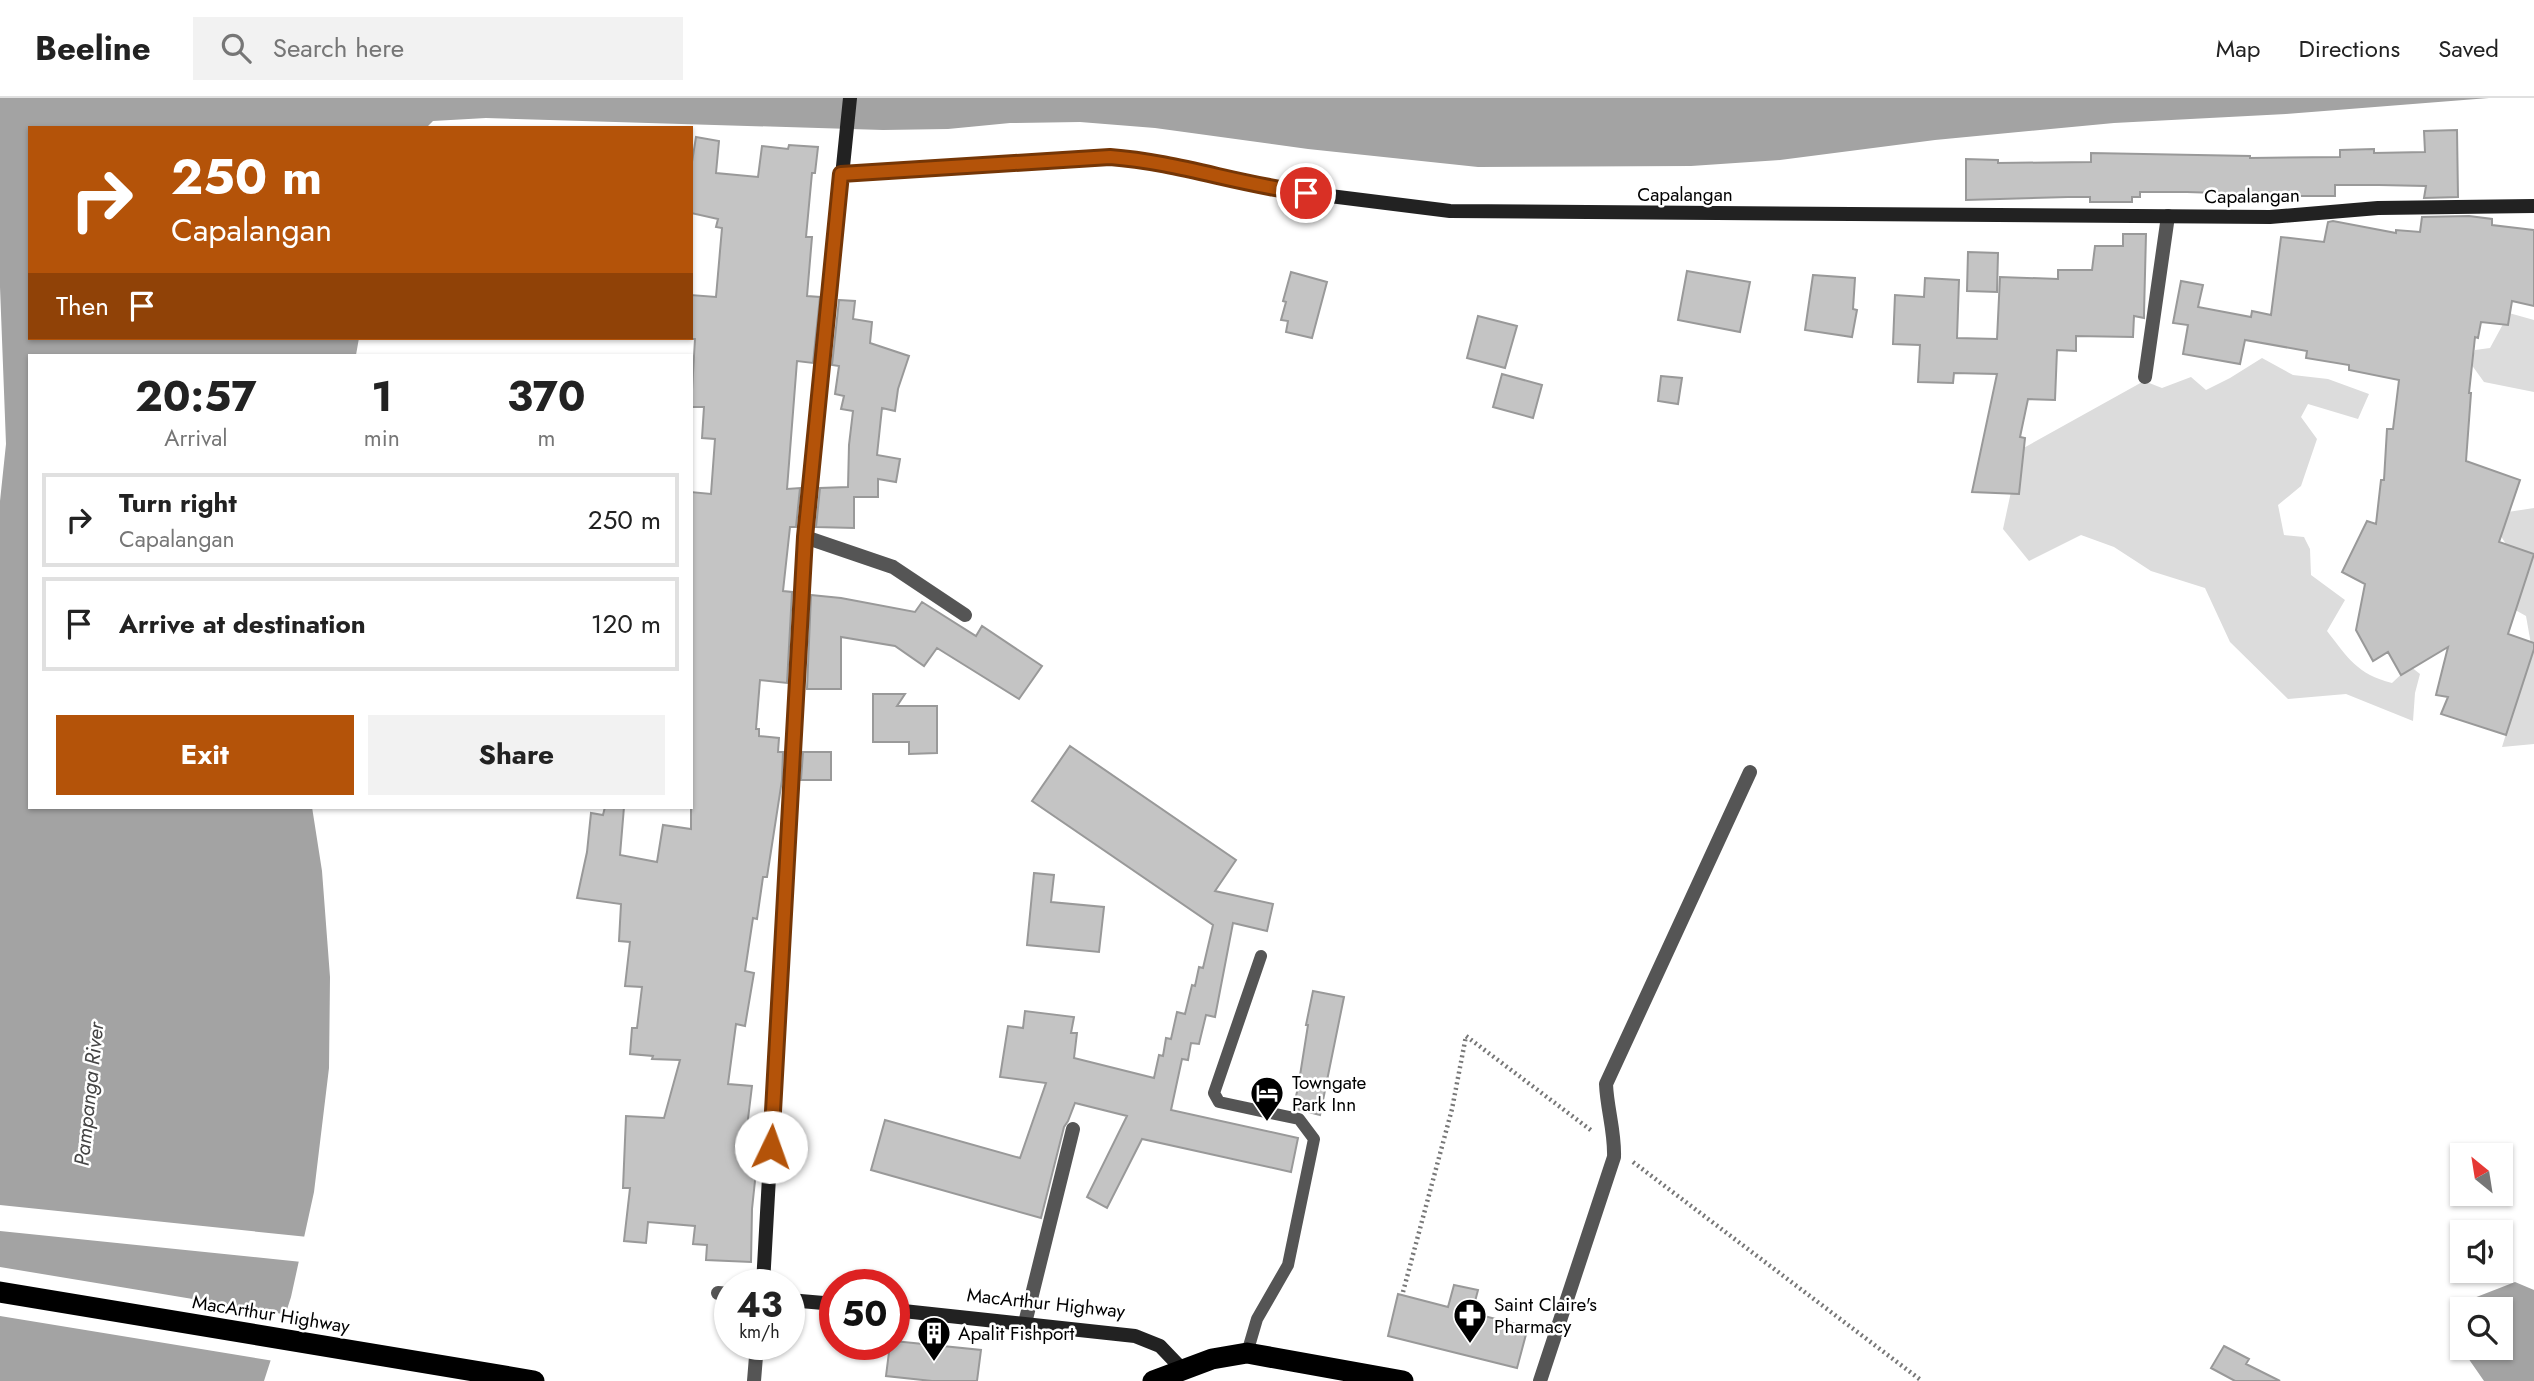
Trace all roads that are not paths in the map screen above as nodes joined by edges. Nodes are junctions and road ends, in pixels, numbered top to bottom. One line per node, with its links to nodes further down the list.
1 (850, 98): 2 (street)
2 (841, 174): 4 (street, Capalangan); 6 (street)
3 (2534, 206): 4 (street, Capalangan)
4 (2168, 216): 5 (street)
5 (2145, 377)
6 (805, 537): 7 (street); 11 (street)
7 (965, 615)
8 (1751, 772): 22 (street)
9 (1261, 956): 15 (lane)
10 (1073, 1129): 14 (street)
11 (764, 1269)
12 (0, 1292): 18 (highway, MacArthur Highway)
13 (910, 1312): 14 (street, MacArthur Highway)
14 (1025, 1323): 17 (street, MacArthur Highway)
15 (1247, 1353): 17 (highway); 21 (highway)
16 (756, 1360): 19 (street)
17 (1182, 1369): 20 (highway)
18 (534, 1381)
19 (754, 1381)
20 (1153, 1381)
21 (1403, 1381)
22 (1540, 1381)

